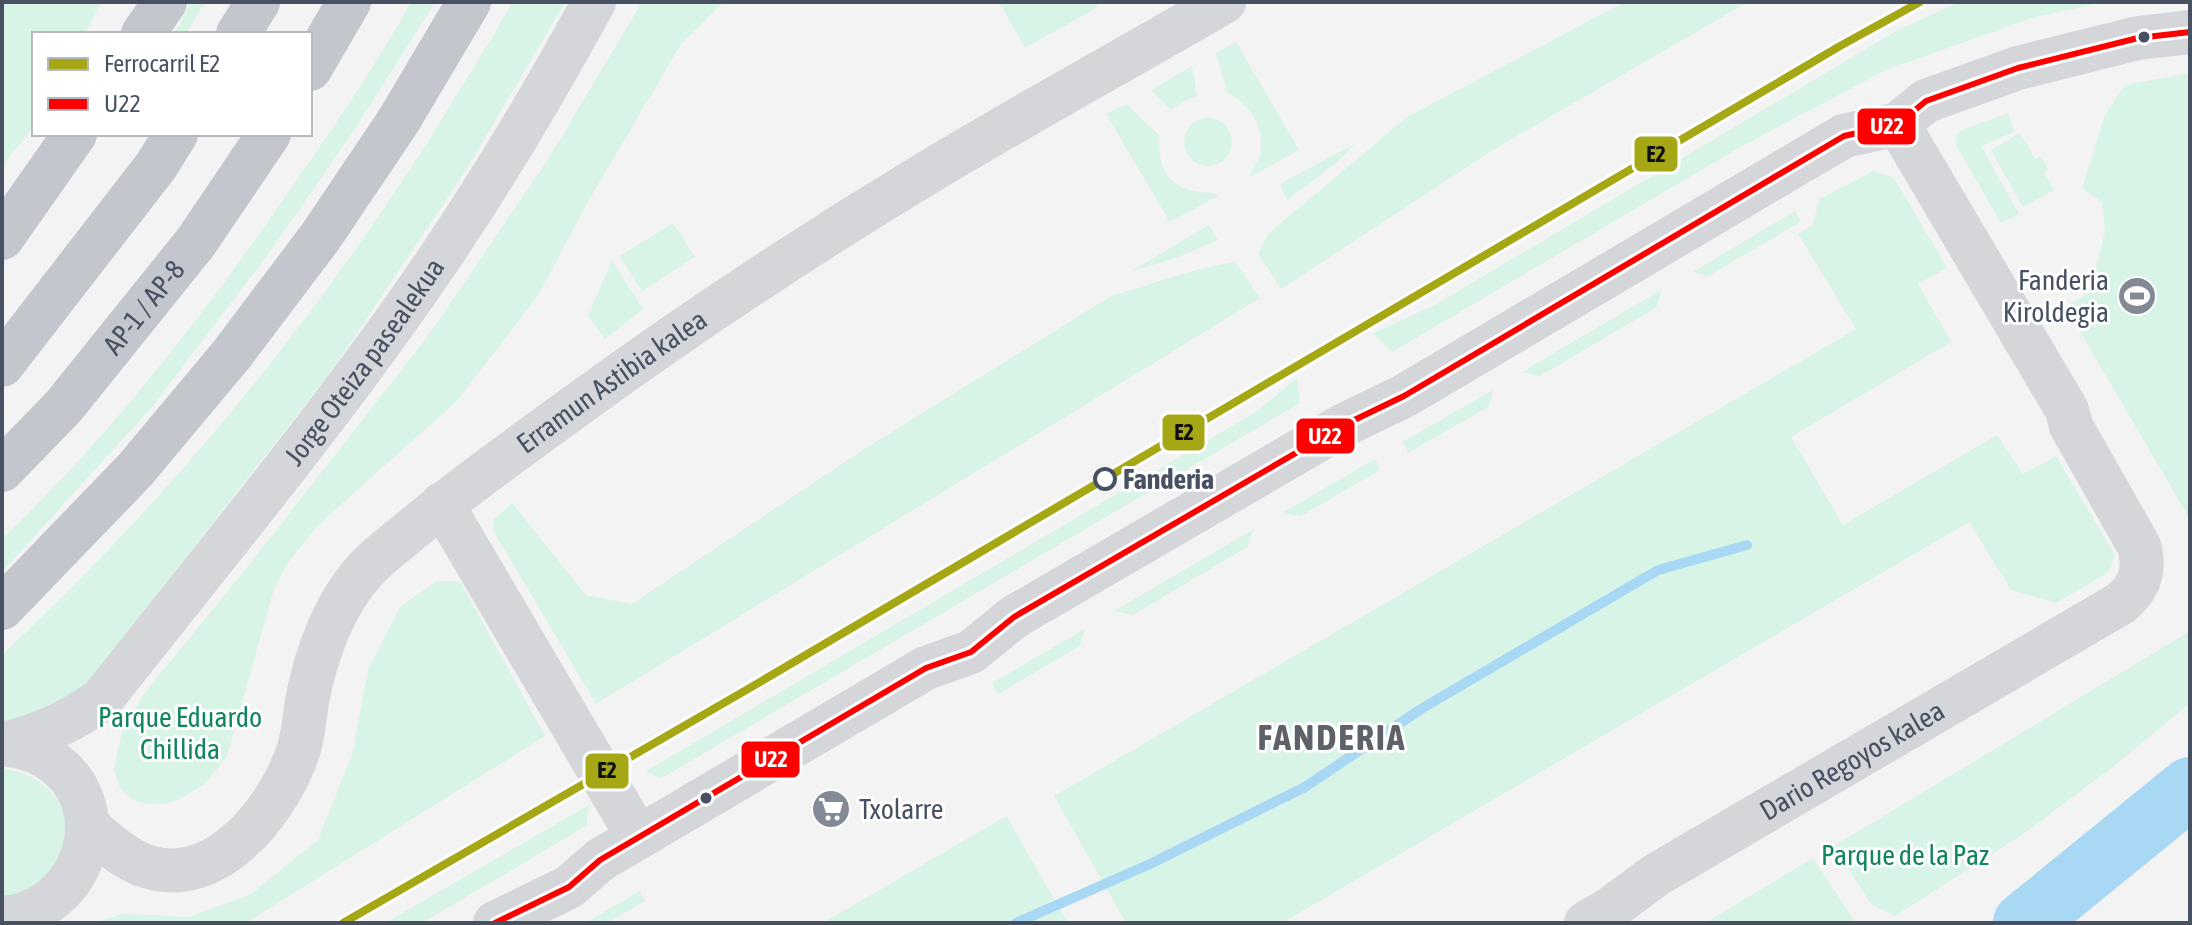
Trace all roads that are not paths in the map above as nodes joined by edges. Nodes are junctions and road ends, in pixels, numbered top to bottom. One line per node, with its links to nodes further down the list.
1 (165, 2): 7 (highway)
2 (258, 2): 8 (highway)
3 (349, 2): 10 (highway)
4 (469, 2): 19 (highway)
5 (594, 2): 20 (street, Jorge Oteiza pasealekua)
6 (1224, 2): 18 (street, Erramun Astibia kalea)
7 (144, 32)
8 (239, 32)
9 (2190, 32): 11 (street)
10 (312, 66)
11 (1898, 124): 23 (street); 28 (street, Dario Regoyos kalea)
12 (74, 136): 15 (highway)
13 (175, 136): 16 (highway)
14 (268, 136): 17 (highway, AP-1 / AP-8)
15 (2, 238)
16 (2, 365)
17 (2, 470)
18 (442, 504): 23 (street); 24 (street, Erramun Astibia kalea)
19 (2, 608)
20 (102, 699): 21 (street, Jorge Oteiza pasealekua); 22 (street, Jorge Oteiza pasealekua)
21 (2, 744): 22 (street)
22 (85, 815): 24 (street, Erramun Astibia kalea); 25 (street, Jorge Oteiza pasealekua)
23 (638, 837): 27 (street)
24 (144, 866): 25 (street, Erramun Astibia kalea)
25 (57, 898): 26 (street, Erramun Astibia kalea)
26 (2, 918)
27 (495, 923)
28 (1586, 923)

